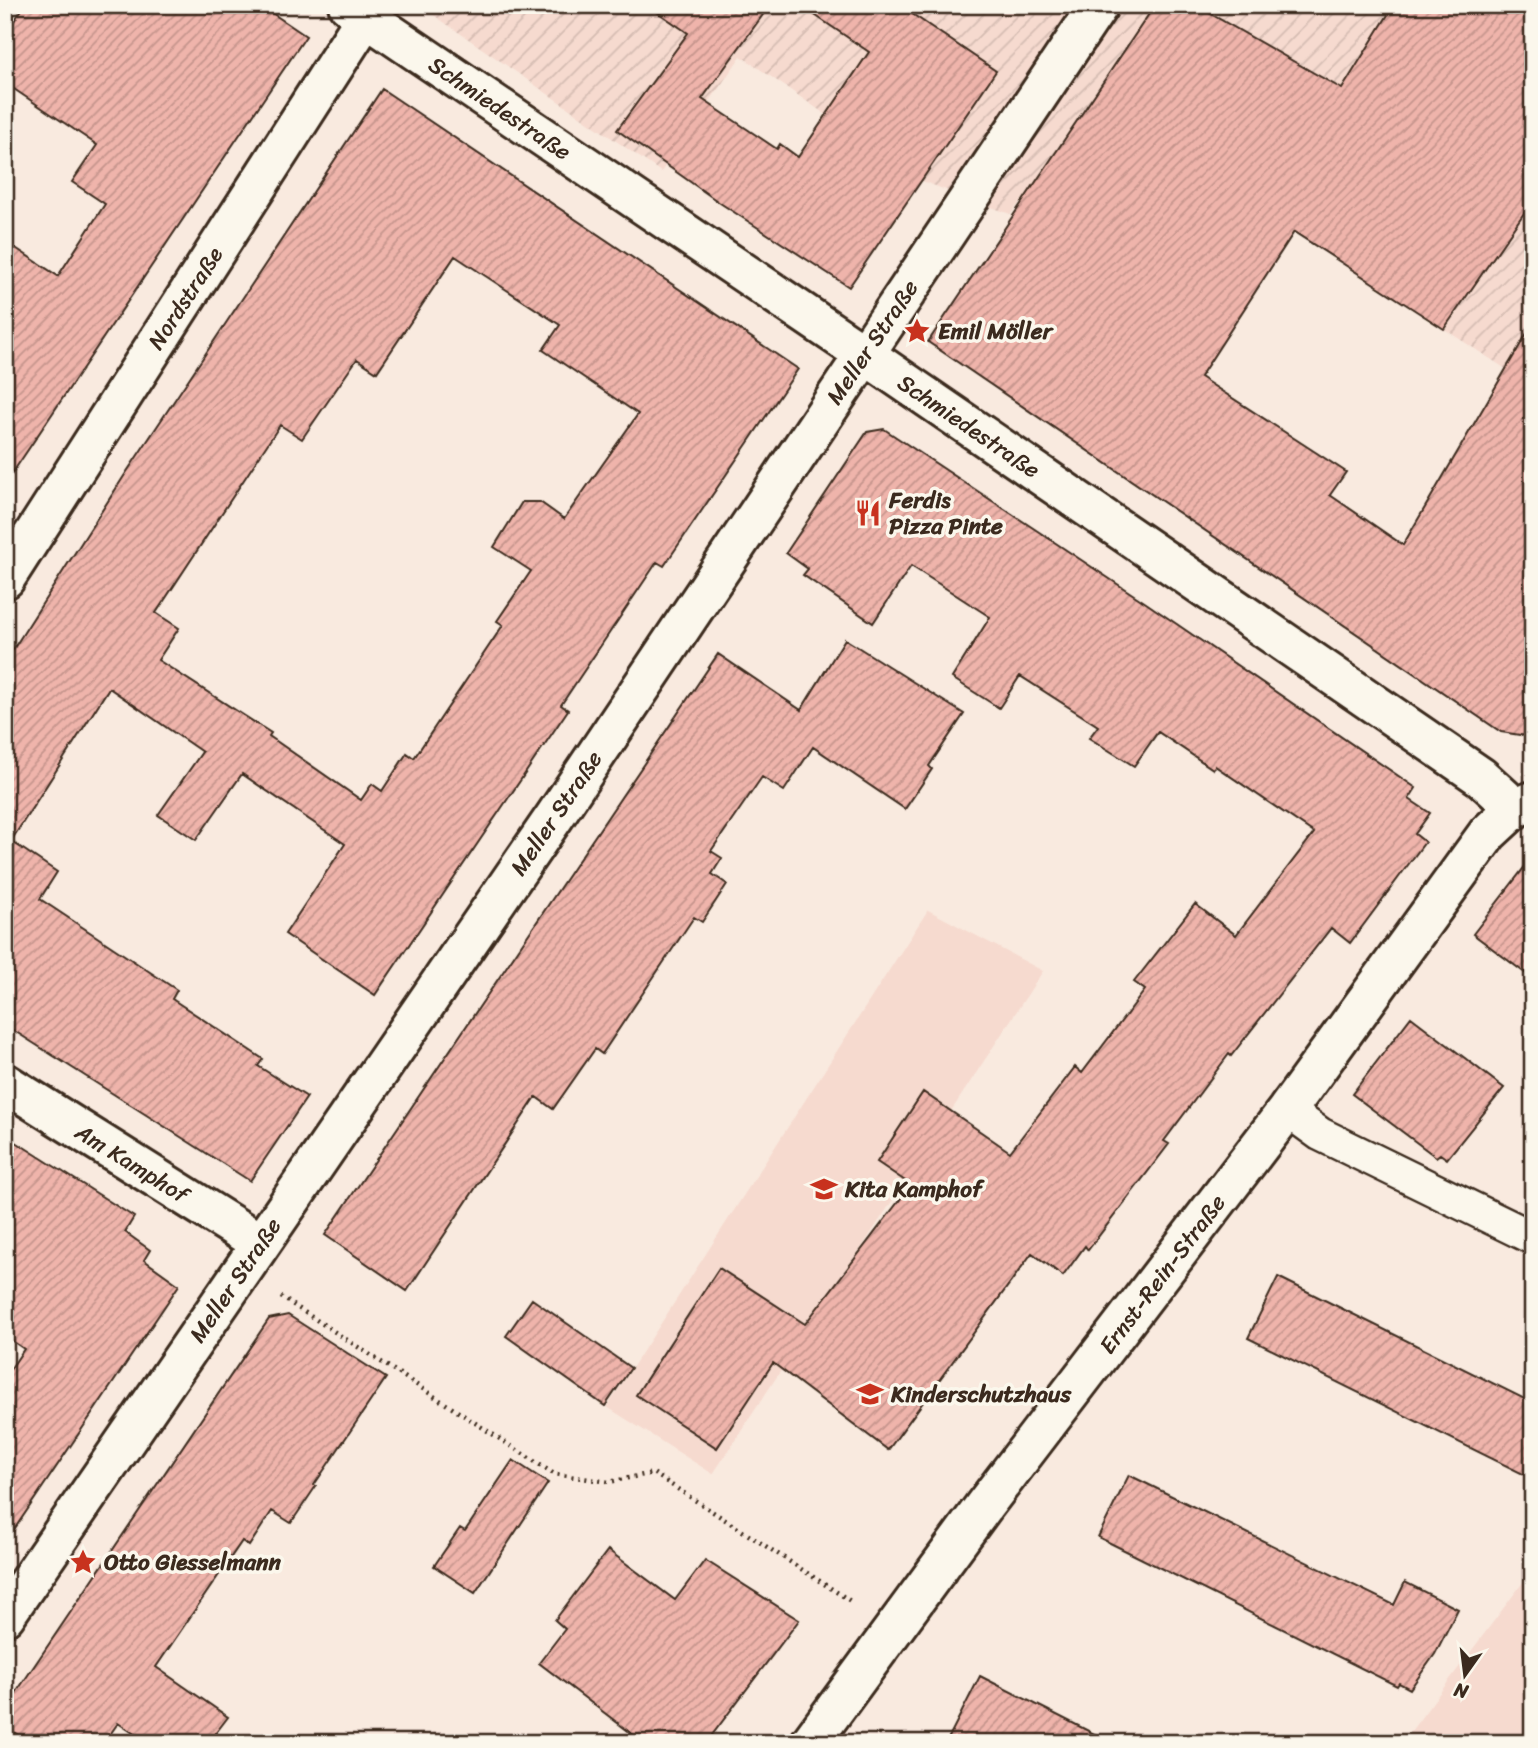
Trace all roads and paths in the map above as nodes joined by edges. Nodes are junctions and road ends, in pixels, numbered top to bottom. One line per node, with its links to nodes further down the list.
1 (1099, 5): 3 (street, Meller Straße)
2 (357, 11): 3 (street, Schmiedestraße); 4 (street, Nordstraße)
3 (864, 354): 5 (street, Schmiedestraße); 9 (street, Meller Straße)
4 (5, 579)
5 (1524, 805): 7 (street, Ernst-Rein-Straße)
6 (5, 1083): 9 (street, Am Kamphof)
7 (1287, 1110): 8 (lane); 11 (street, Ernst-Rein-Straße)
8 (1533, 1238)
9 (251, 1257): 10 (street, Meller Straße); 11 (path)
10 (5, 1616)
11 (894, 1629): 12 (street, Ernst-Rein-Straße)
12 (828, 1736)

